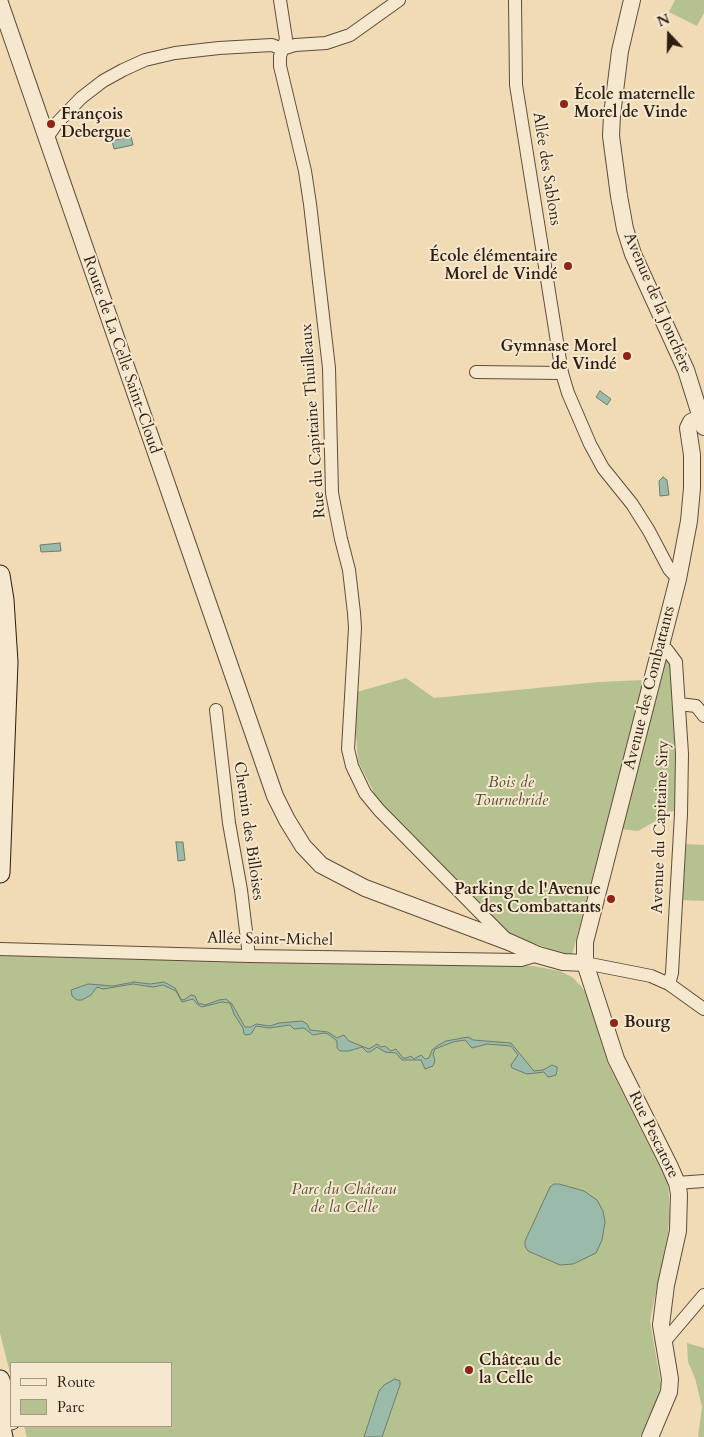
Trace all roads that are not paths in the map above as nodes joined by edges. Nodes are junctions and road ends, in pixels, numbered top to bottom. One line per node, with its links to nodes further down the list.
1 (280, 0): 6 (street, Rue du Capitaine Thuilleaux)
2 (399, 0): 6 (street)
3 (515, 0): 9 (street, Allée des Sablons)
4 (632, 0): 10 (street, Avenue de la Jonchère)
5 (0, 3): 7 (street, Route de La Celle Saint-Cloud)
6 (282, 49): 7 (street); 18 (street, Rue du Capitaine Thuilleaux)
7 (46, 139): 18 (street, Route de La Celle Saint-Cloud)
8 (476, 372): 9 (street)
9 (562, 372): 12 (street, Allée des Sablons)
10 (703, 420): 12 (street, Avenue des Combattants)
11 (0, 575): 17 (main road)
12 (678, 579): 13 (street, Avenue des Combattants)
13 (660, 648): 14 (street, Avenue du Capitaine Siry); 22 (street, Avenue des Combattants)
14 (679, 704): 16 (street); 23 (street, Avenue du Capitaine Siry)
15 (216, 710): 21 (street, Chemin des Billoises)
16 (704, 716)
17 (0, 873)
18 (509, 942): 20 (street, Route de La Celle Saint-Cloud)
19 (0, 949): 21 (street, Allée Saint-Michel)
20 (538, 955): 21 (street, Allée Saint-Michel); 22 (street, Route de La Celle Saint-Cloud)
21 (249, 956)
22 (586, 963): 23 (street); 26 (street, Rue Pescatore)
23 (669, 984): 24 (street)
24 (704, 1009)
25 (704, 1181): 26 (street)
26 (677, 1183): 28 (street, Rue Pescatore)
27 (704, 1295): 28 (street)
28 (664, 1342): 33 (street, Rue Pescatore)
29 (0, 1380): 30 (main road)
30 (10, 1416)
31 (0, 1425): 32 (main road)
32 (3, 1437)
33 (650, 1437)

